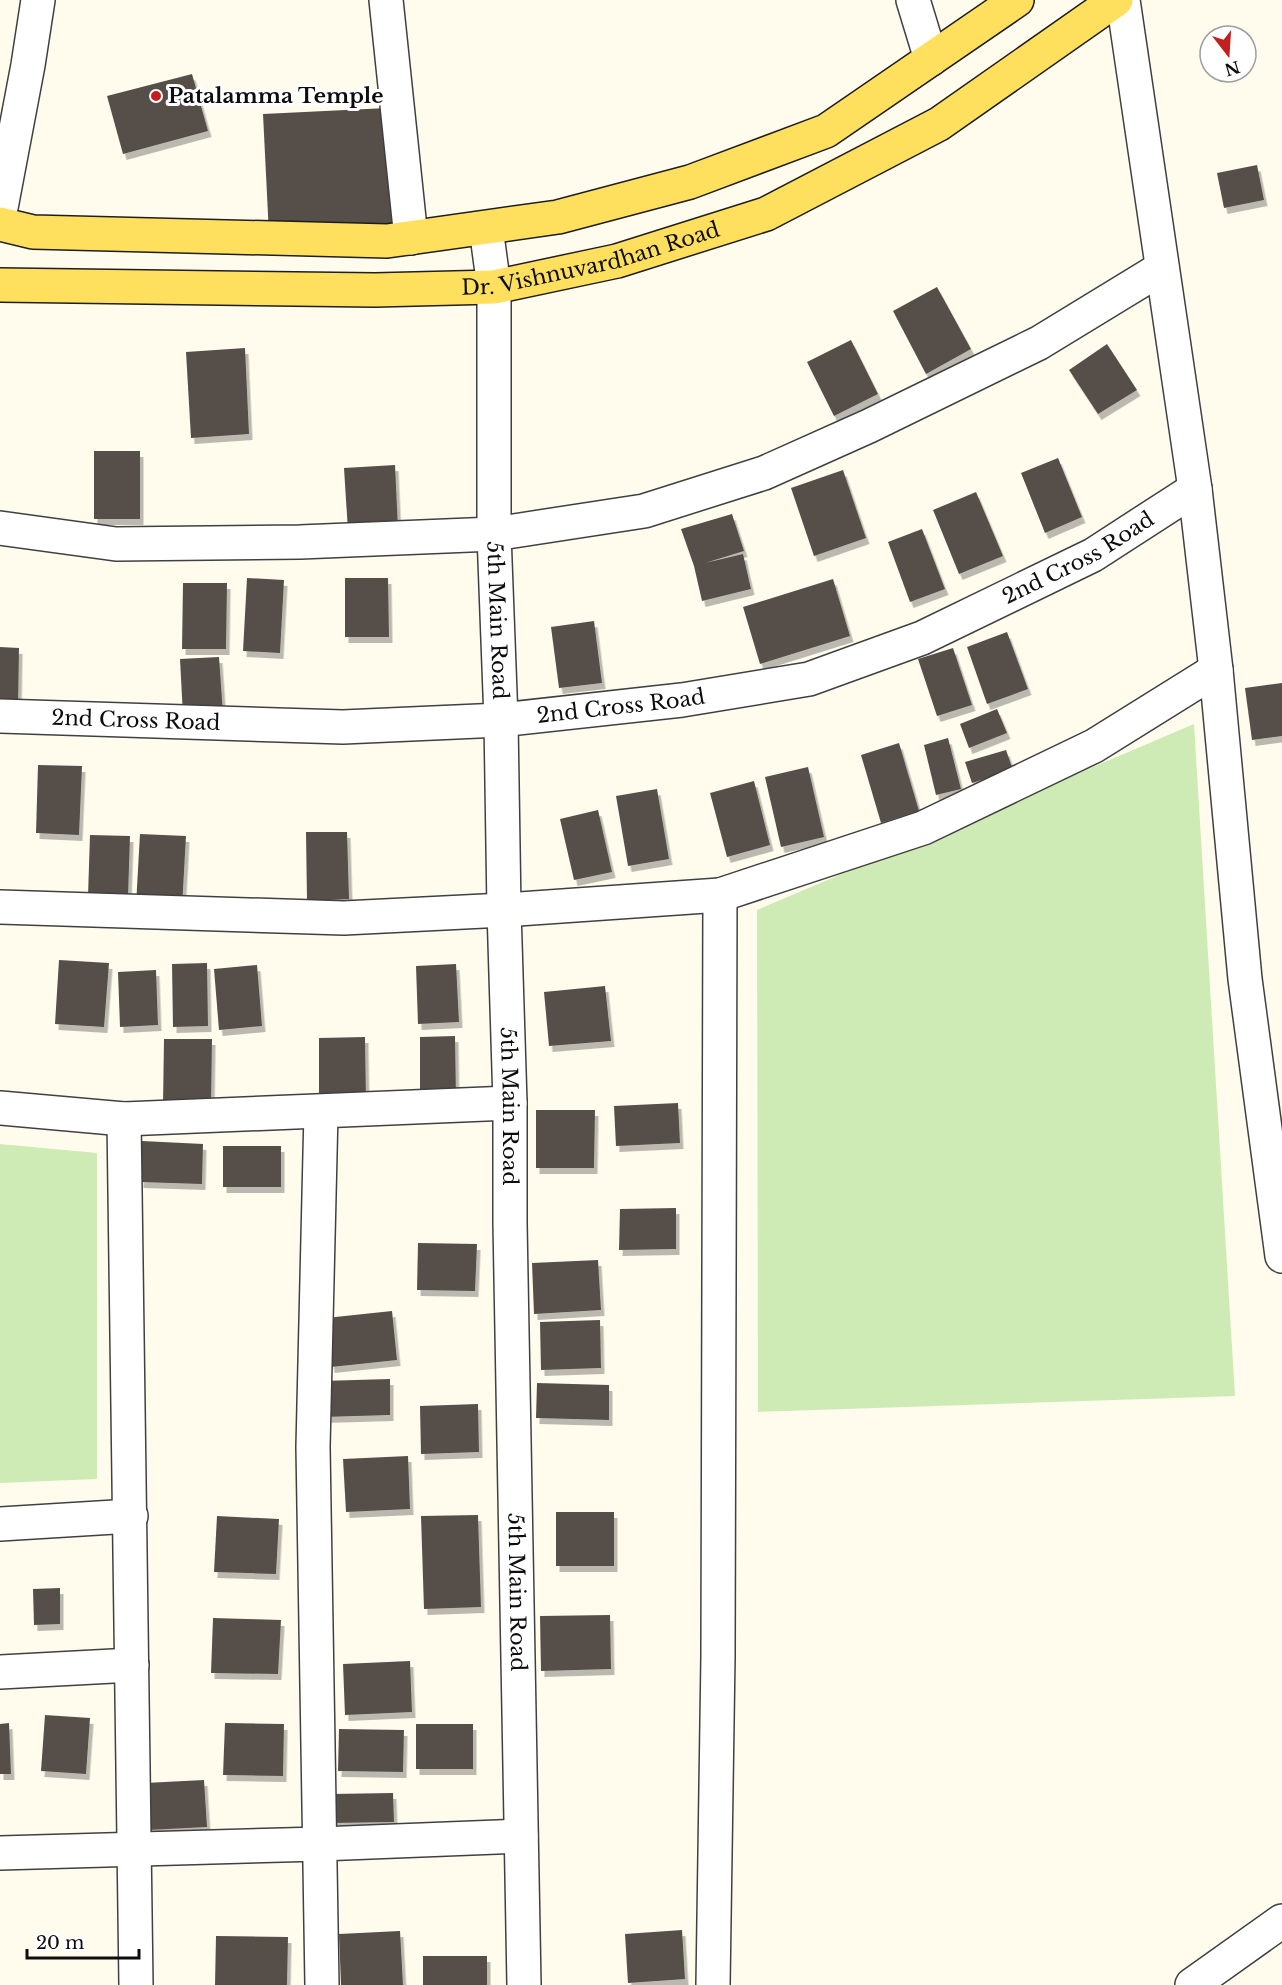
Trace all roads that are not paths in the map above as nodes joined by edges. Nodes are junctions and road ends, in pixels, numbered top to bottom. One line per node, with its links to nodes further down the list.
1 (38, 0): 8 (street)
2 (386, 0): 11 (street)
3 (913, 0): 7 (street)
4 (1017, 0): 7 (main road)
5 (1116, 0): 14 (main road, Dr. Vishnuvardhan Road)
6 (1123, 0): 12 (street)
7 (931, 59): 10 (main road)
8 (0, 213)
9 (0, 224): 11 (main road)
10 (486, 228): 11 (main road); 14 (street, 5th Main Road)
11 (411, 238)
12 (1162, 268): 15 (street); 17 (street)
13 (0, 285): 14 (main road, Dr. Vishnuvardhan Road)
14 (494, 287): 17 (street, 5th Main Road)
15 (1195, 489): 18 (street); 20 (street, 2nd Cross Road)
16 (0, 528): 17 (street)
17 (494, 534): 20 (street, 5th Main Road)
18 (1216, 670): 21 (street); 28 (street)
19 (0, 716): 20 (street, 2nd Cross Road)
20 (501, 720): 23 (street, 5th Main Road)
21 (720, 895): 23 (street); 41 (street)
22 (0, 907): 23 (street)
23 (504, 910): 24 (street, 5th Main Road)
24 (510, 1103): 26 (street); 33 (street, 5th Main Road)
25 (0, 1108): 27 (street)
26 (321, 1112): 27 (street); 34 (street)
27 (124, 1119): 29 (street)
28 (1282, 1256)
29 (130, 1516): 30 (street); 31 (street)
30 (0, 1524)
31 (132, 1665): 32 (street); 35 (street)
32 (0, 1672)
33 (521, 1836): 34 (street); 40 (street, 5th Main Road)
34 (320, 1844): 35 (street); 39 (street)
35 (134, 1849): 36 (street); 38 (street)
36 (0, 1853)
37 (1282, 1921): 42 (street)
38 (136, 1985)
39 (322, 1985)
40 (524, 1985)
41 (713, 1985)
42 (1192, 1985)

